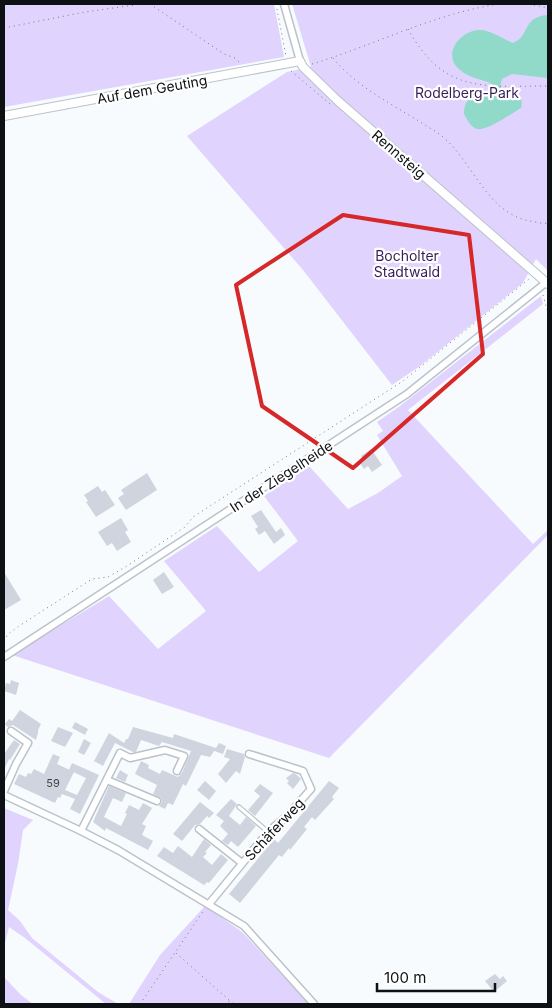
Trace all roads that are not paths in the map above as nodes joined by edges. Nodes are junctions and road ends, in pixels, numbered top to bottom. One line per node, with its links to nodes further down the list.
1 (284, 4): 2 (street, Rennsteig)
2 (300, 61): 3 (street, Auf dem Geuting); 4 (street, Rennsteig)
3 (4, 116)
4 (548, 282): 5 (street, In der Ziegelheide)
5 (4, 656)
6 (11, 732): 10 (street)
7 (249, 754): 16 (street, Schäferweg)
8 (177, 771): 9 (street)
9 (107, 780): 12 (street); 15 (street)
10 (4, 791)
11 (4, 795): 15 (street)
12 (157, 801)
13 (239, 807): 16 (lane)
14 (199, 830): 17 (street)
15 (81, 831): 18 (street)
16 (268, 832): 17 (street, Schäferweg)
17 (242, 863): 18 (street, Schäferweg)
18 (209, 904): 19 (street)
19 (314, 1004)

